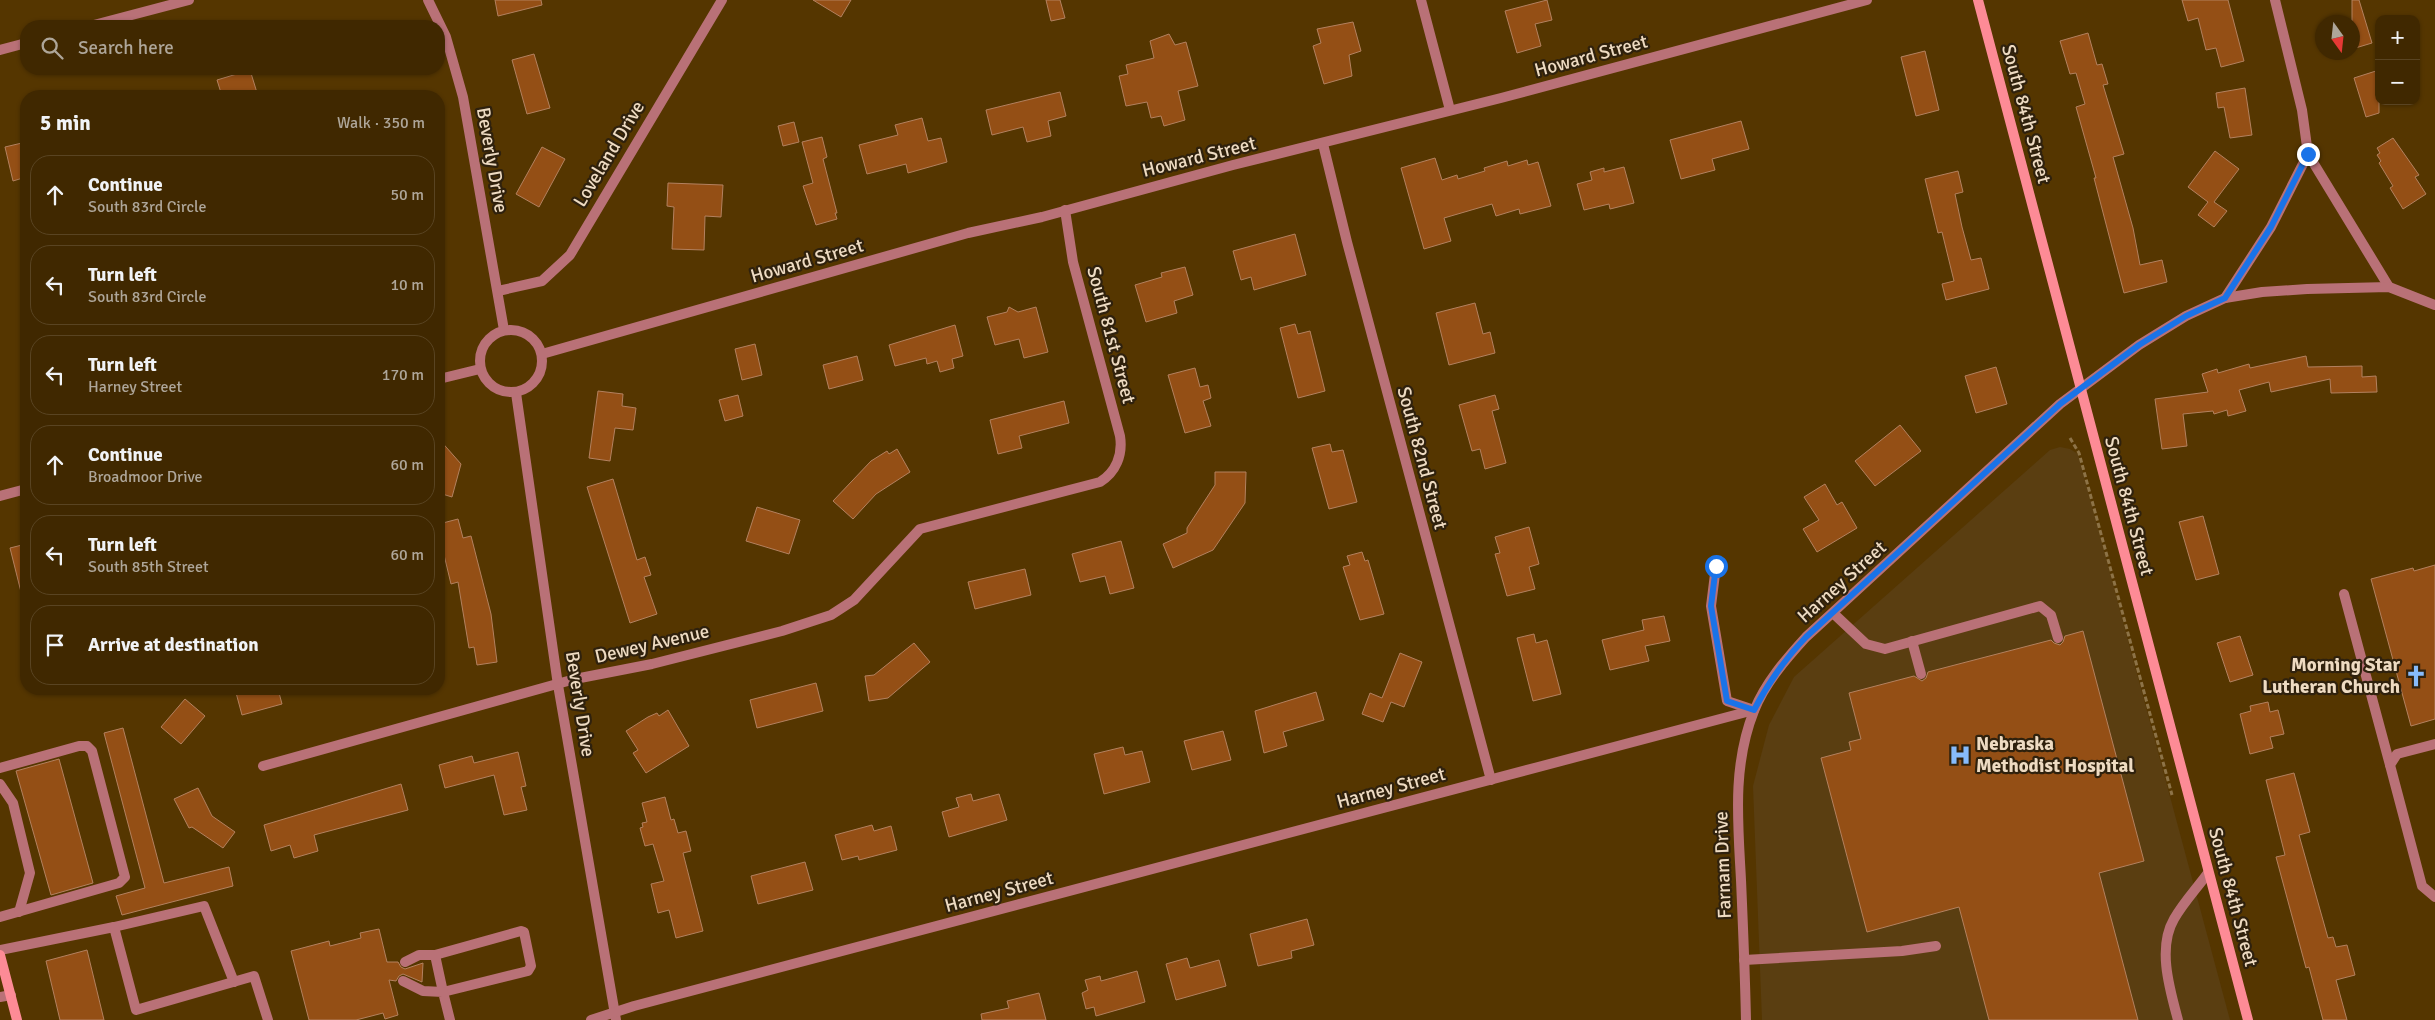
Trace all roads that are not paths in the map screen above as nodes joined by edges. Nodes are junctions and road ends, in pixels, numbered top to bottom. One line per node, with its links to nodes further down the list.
1 (189, 0): 8 (street)
2 (428, 0): 9 (street, Beverly Drive)
3 (722, 0): 18 (street, Loveland Drive)
4 (1421, 0): 13 (street)
5 (1867, 0): 13 (street, Howard Street)
6 (1978, 0): 25 (main road, South 84th Street)
7 (2275, 0): 15 (street)
8 (113, 20)
9 (438, 20)
10 (445, 35): 18 (street, Beverly Drive)
11 (20, 45): 12 (street)
12 (0, 50)
13 (1450, 110): 14 (street, Howard Street)
14 (1323, 144): 16 (street, Howard Street); 42 (street, South 82nd Street)
15 (2308, 154): 17 (street); 19 (street)
16 (1065, 210): 22 (street, Howard Street); 27 (street, South 81st Street)
17 (2389, 287): 19 (street, Harney Street); 20 (street)
18 (498, 291): 21 (street, Beverly Drive)
19 (2225, 298): 25 (street, Harney Street)
20 (2435, 305)
21 (504, 330): 22 (street); 23 (street)
22 (542, 354): 26 (street)
23 (480, 369): 24 (street); 26 (street)
24 (445, 378)
25 (2080, 387): 32 (street, Harney Street); 44 (main road, South 84th Street)
26 (516, 393): 36 (street, Beverly Drive)
27 (1115, 467): 36 (street, Dewey Avenue)
28 (20, 491): 29 (street)
29 (0, 496)
30 (1716, 566): 37 (street)
31 (2344, 594): 39 (street)
32 (1832, 613): 34 (street); 37 (street, Harney Street)
33 (2058, 638): 34 (street)
34 (1912, 641): 35 (street)
35 (1920, 674)
36 (558, 684): 40 (street, Dewey Avenue); 59 (street, Beverly Drive)
37 (1754, 710): 42 (street, Harney Street); 53 (street, Farnam Drive)
38 (2435, 744): 39 (street)
39 (2390, 765): 45 (street)
40 (264, 766)
41 (0, 768): 46 (street)
42 (1491, 780): 59 (street, Harney Street)
43 (0, 784): 46 (street)
44 (2208, 873): 65 (street); 66 (main road, South 84th Street)
45 (2435, 896)
46 (19, 912): 47 (street)
47 (0, 917)
48 (114, 927): 50 (street); 56 (street); 56 (street)
49 (1936, 946): 53 (street)
50 (0, 950)
51 (0, 955): 58 (main road)
52 (435, 955): 54 (street); 57 (street); 57 (street)
53 (1744, 960): 64 (street, Farnam Drive)
54 (405, 962)
55 (403, 981): 57 (street)
56 (234, 982): 61 (street)
57 (443, 992): 62 (street)
58 (5, 996): 60 (main road)
59 (615, 1016): 63 (street, Harney Street)
60 (17, 1020)
61 (268, 1020)
62 (450, 1020)
63 (591, 1020)
64 (1746, 1020)
65 (2178, 1020)
66 (2248, 1020)

